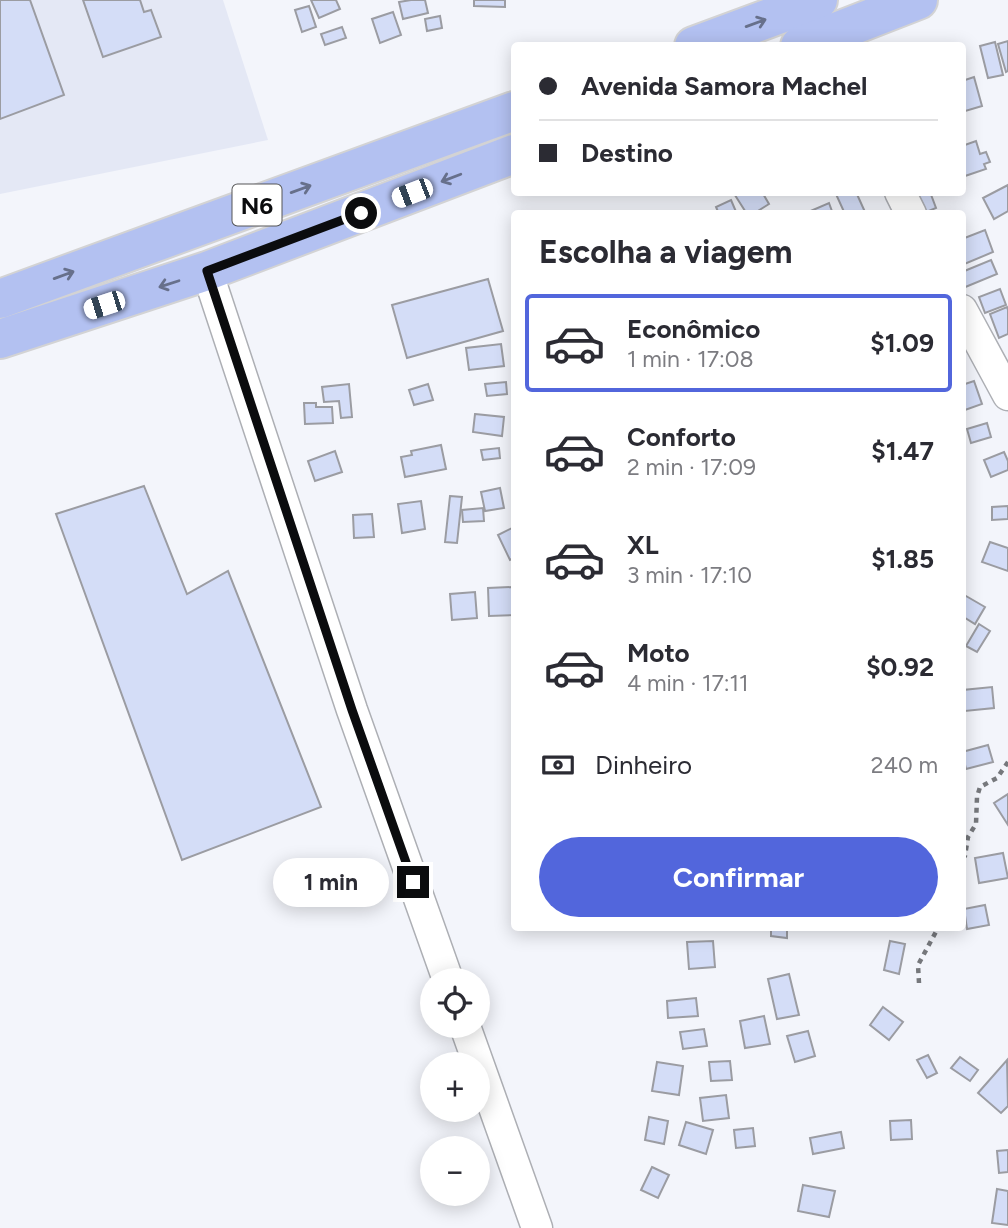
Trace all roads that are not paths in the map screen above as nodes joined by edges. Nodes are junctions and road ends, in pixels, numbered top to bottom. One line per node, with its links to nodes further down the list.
1 (918, 0): 2 (highway)
2 (820, 31): 3 (highway, one-way to 2)
3 (728, 42)
4 (511, 112): 7 (highway, N6, one-way to 4)
5 (511, 155): 6 (highway, N6, one-way to 6)
6 (207, 271): 9 (highway, N6, one-way to 9); 11 (street)
7 (0, 299)
8 (966, 317): 10 (street)
9 (0, 339)
10 (1008, 396)
11 (444, 968)
12 (469, 1038): 13 (street)
13 (537, 1228)

